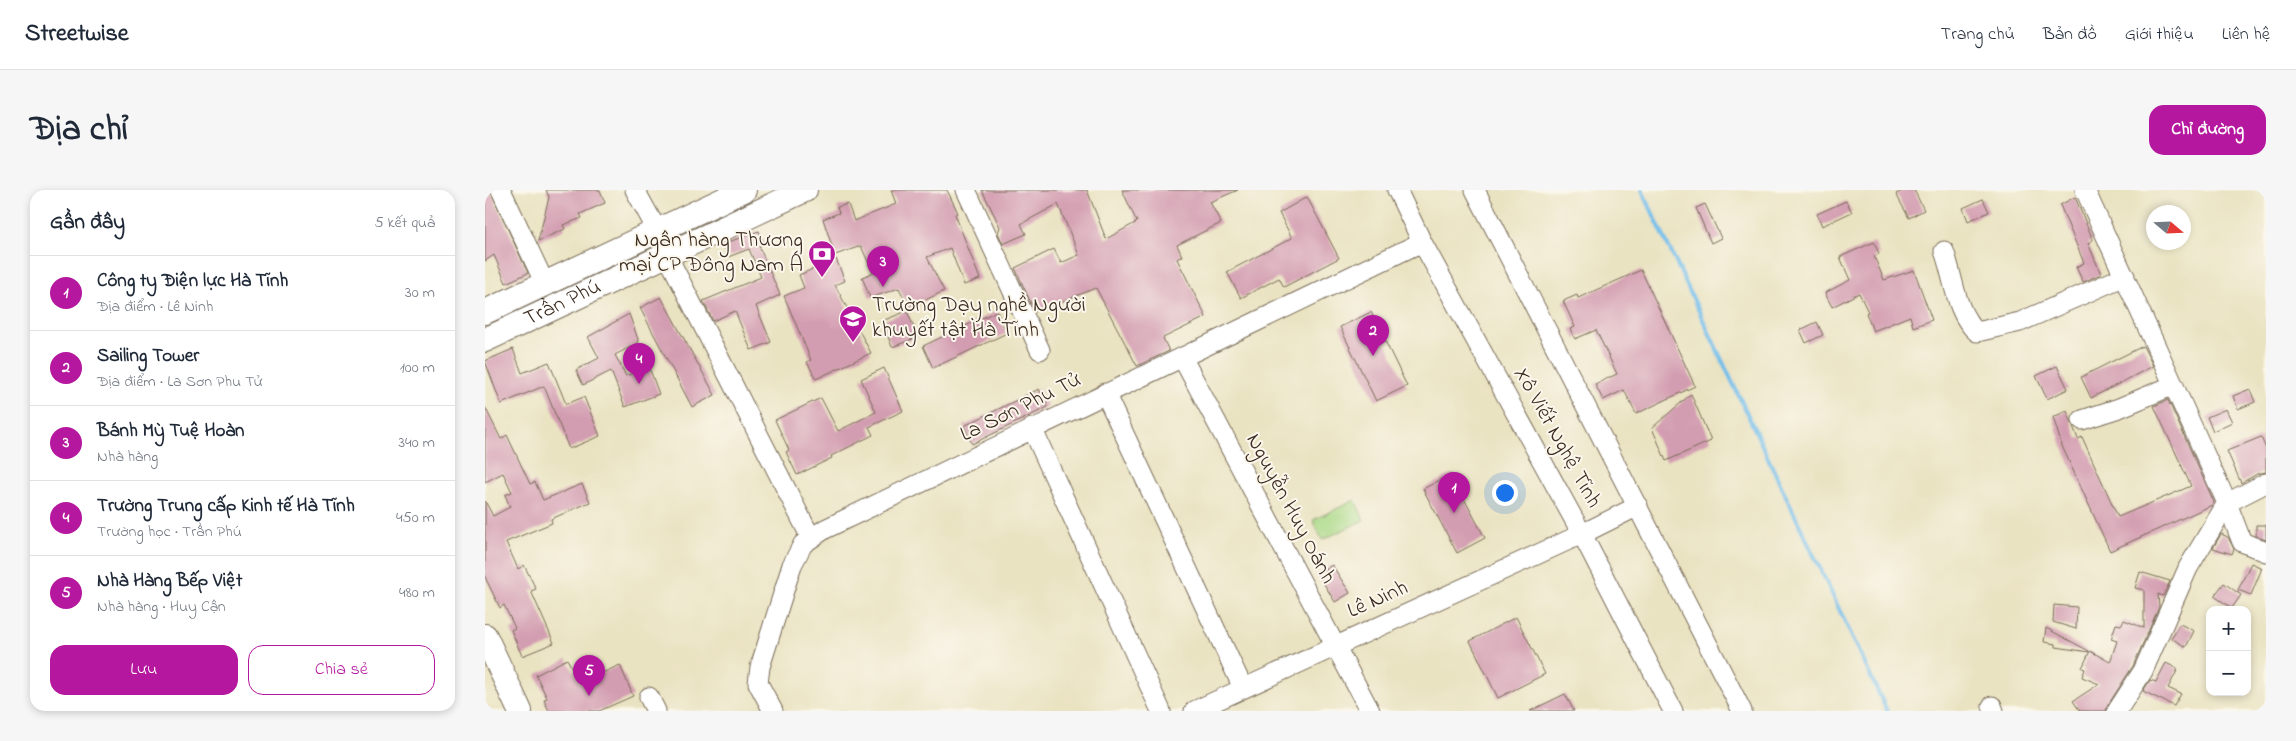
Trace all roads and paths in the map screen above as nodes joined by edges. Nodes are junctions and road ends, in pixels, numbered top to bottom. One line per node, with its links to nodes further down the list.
1 (494, 190): 10 (street)
2 (501, 190): 16 (street)
3 (635, 190): 11 (street)
4 (744, 190): 11 (main road, Trần Phú)
5 (805, 190): 14 (main road, Trần Phú)
6 (966, 190): 19 (street)
7 (1397, 190): 12 (street, Xô Viết Nghệ Tĩnh)
8 (1475, 190): 27 (street, Xô Viết Nghệ Tĩnh)
9 (2085, 190): 15 (street)
10 (485, 194)
11 (657, 230): 16 (main road, Trần Phú)
12 (1422, 242): 20 (street, La Sơn Phu Tử); 28 (street, Xô Viết Nghệ Tĩnh)
13 (1944, 250): 15 (street)
14 (667, 255): 18 (main road, Trần Phú); 29 (street)
15 (2125, 276): 21 (street)
16 (545, 284): 17 (main road, Trần Phú)
17 (485, 312)
18 (485, 340)
19 (1040, 350)
20 (1182, 357): 22 (street, La Sơn Phu Tử); 32 (street, Nguyễn Huy Oánh)
21 (2174, 385): 23 (street); 26 (street)
22 (1105, 394): 24 (street, La Sơn Phu Tử); 33 (street)
23 (2082, 420)
24 (1032, 428): 29 (street, La Sơn Phu Tử); 36 (street)
25 (2266, 483): 26 (street)
26 (2227, 503): 30 (street); 41 (street)
27 (1638, 506): 28 (street, Lê Ninh); 40 (street, Xô Viết Nghệ Tĩnh)
28 (1582, 534): 32 (street, Lê Ninh); 39 (street, Xô Viết Nghệ Tĩnh)
29 (811, 538): 35 (street, La Sơn Phu Tử)
30 (2266, 552)
31 (485, 636): 34 (main road)
32 (1336, 645): 33 (street, Lê Ninh); 38 (street, Nguyễn Huy Oánh)
33 (1243, 688): 37 (street, Lê Ninh)
34 (520, 711)
35 (773, 711)
36 (1161, 711)
37 (1194, 711)
38 (1370, 711)
39 (1673, 711)
40 (1741, 711)
41 (2117, 711)

